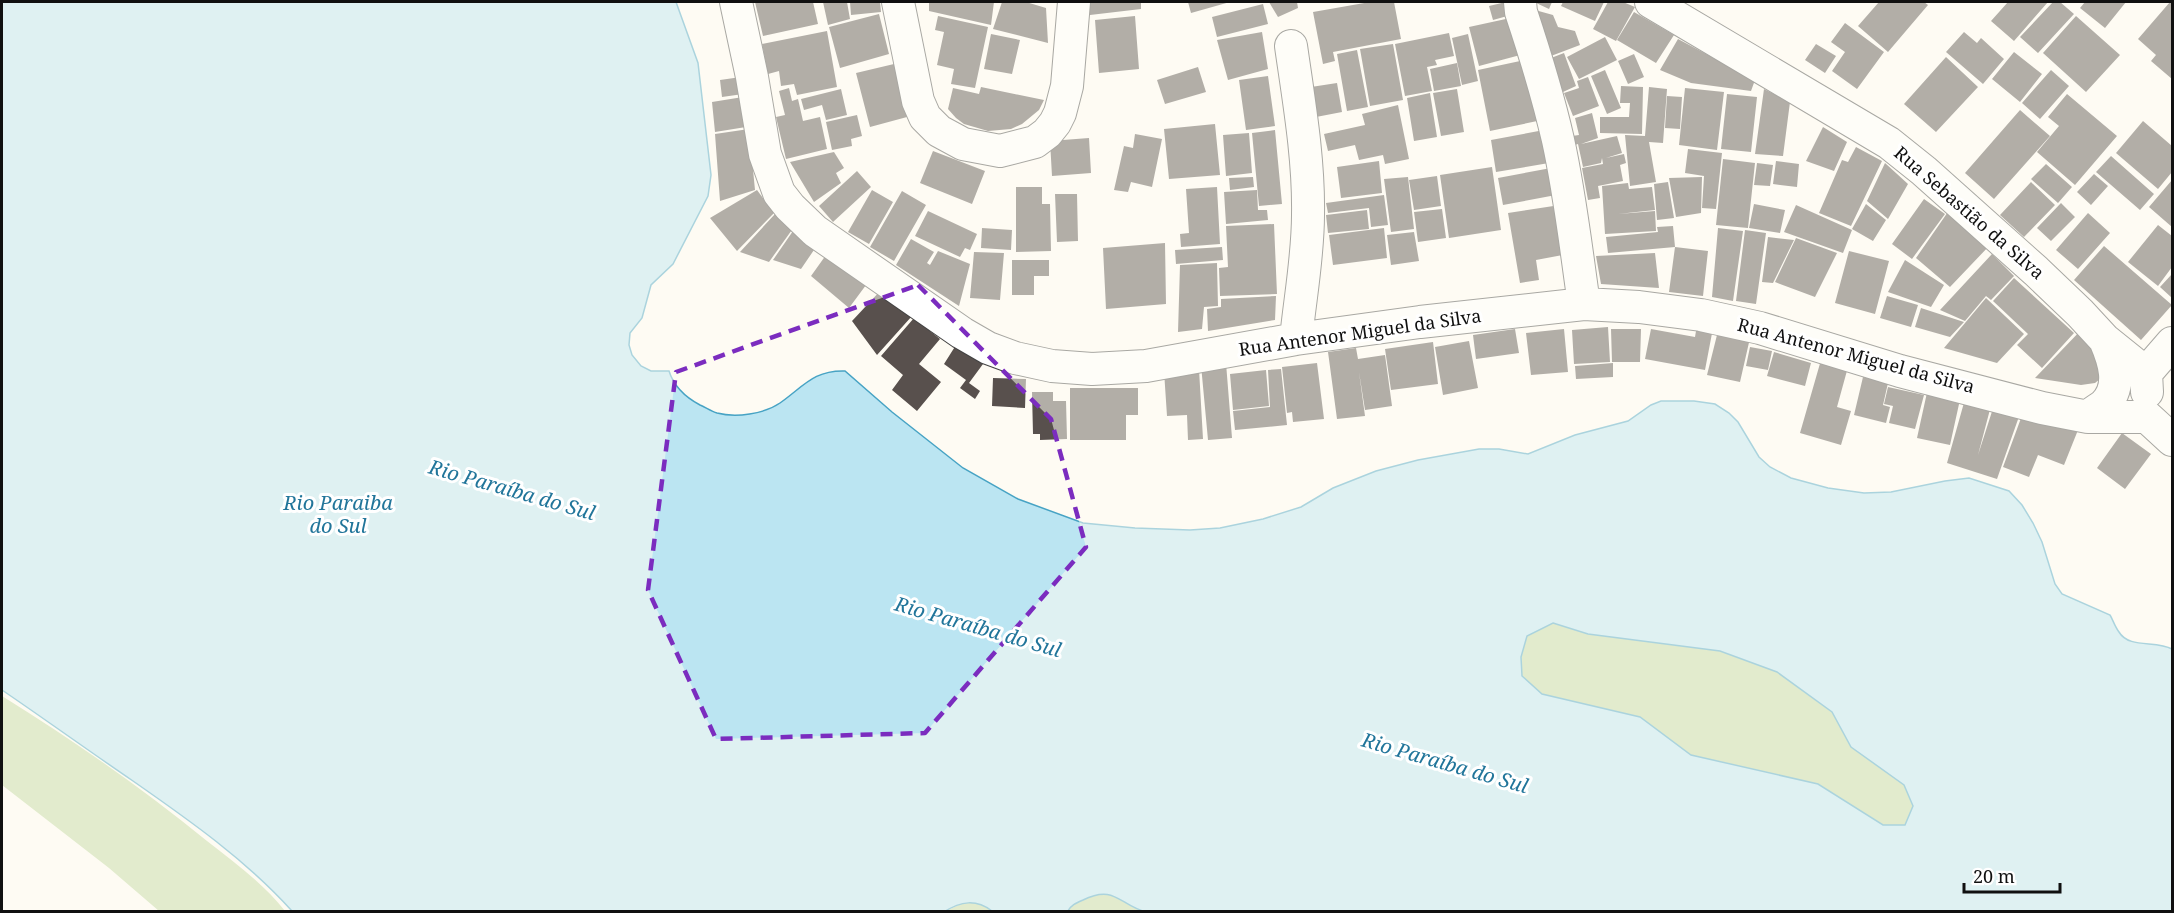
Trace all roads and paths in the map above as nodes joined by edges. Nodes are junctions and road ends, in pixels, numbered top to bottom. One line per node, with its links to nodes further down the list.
1 (736, 2): 8 (street, Rua Antenor Miguel da Silva)
2 (898, 2): 3 (street)
3 (1074, 2)
4 (1520, 2): 7 (street)
5 (1651, 2): 9 (street, Rua Sebastião da Silva)
6 (1291, 46): 8 (street)
7 (1584, 304): 8 (street, Rua Antenor Miguel da Silva); 12 (street, Rua Antenor Miguel da Silva)
8 (1296, 339)
9 (2105, 340): 11 (street, Rua Sebastião da Silva); 12 (street)
10 (2172, 343): 11 (street)
11 (2146, 373): 13 (street)
12 (2088, 417): 13 (street, Rua Antenor Miguel da Silva)
13 (2147, 417): 14 (street)
14 (2172, 440)

